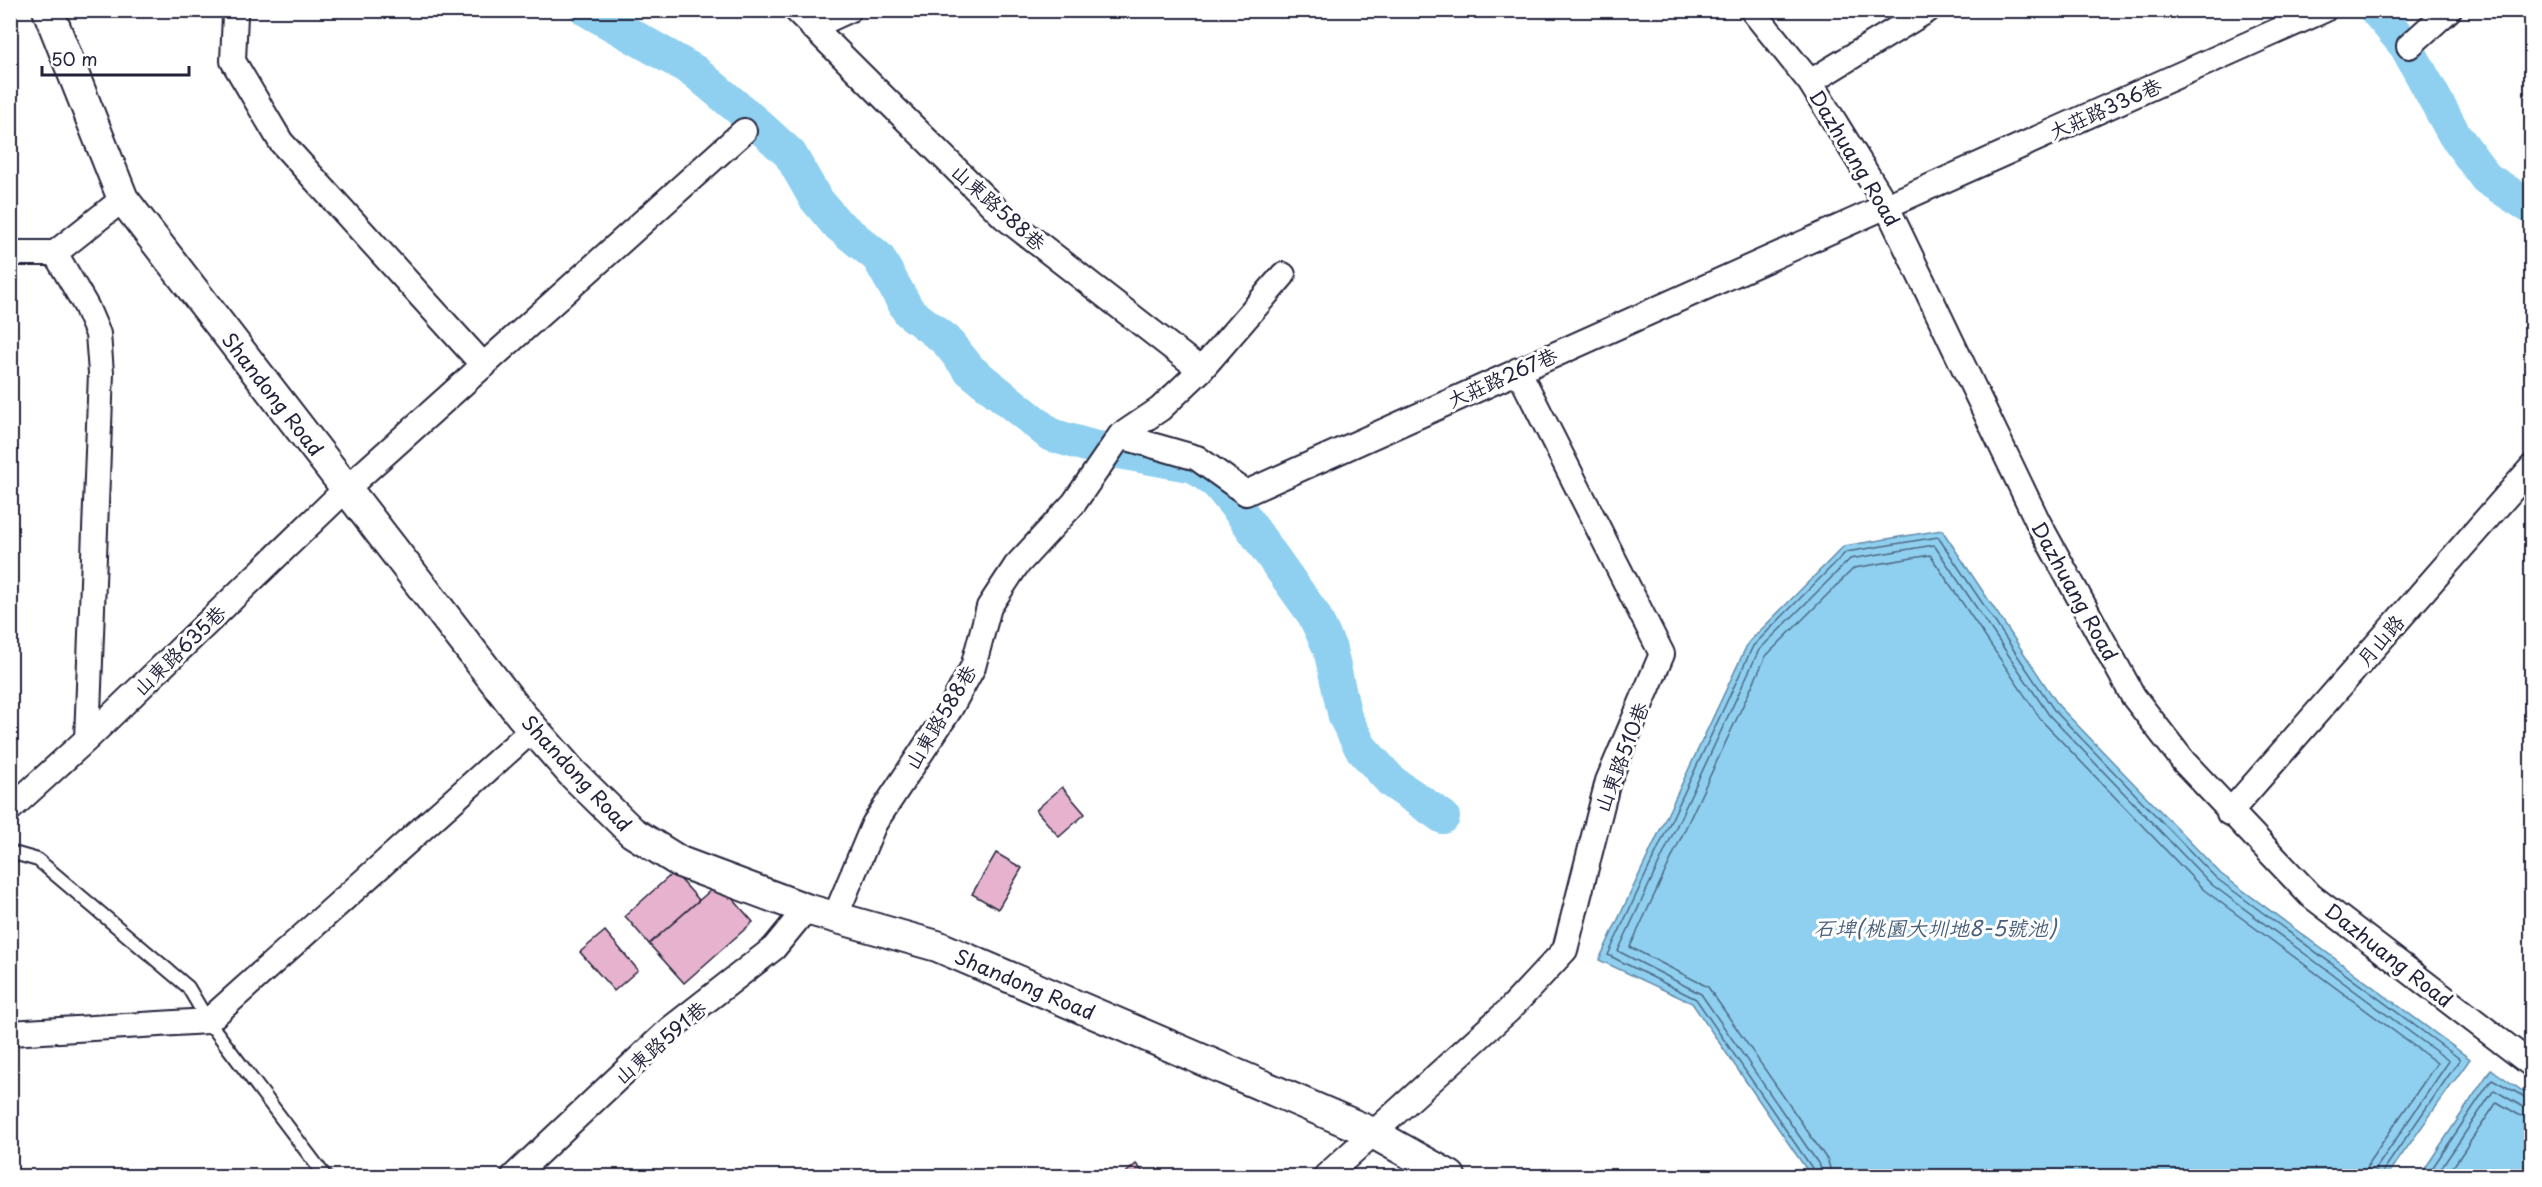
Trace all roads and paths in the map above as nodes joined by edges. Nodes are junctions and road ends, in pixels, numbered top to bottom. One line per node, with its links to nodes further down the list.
1 (48, 10): 12 (street, Shandong Road)
2 (849, 10): 8 (street)
3 (1752, 10): 10 (street, Dazhuang Road)
4 (1928, 10): 10 (street)
5 (2324, 10): 13 (street, 大莊路336巷)
6 (2449, 10): 9 (street)
7 (235, 15): 17 (street)
8 (804, 19): 18 (street, 山東路588巷)
9 (2409, 46)
10 (1810, 82): 13 (street, Dazhuang Road)
11 (744, 131): 17 (street, 山東路635巷)
12 (123, 199): 15 (street); 22 (street, Shandong Road)
13 (1886, 205): 19 (street, 大莊路267巷); 26 (street, Dazhuang Road)
14 (10, 253): 15 (street)
15 (55, 253): 24 (street)
16 (1283, 275): 18 (street, 山東路588巷)
17 (484, 366): 22 (street, 山東路635巷)
18 (1201, 370): 20 (street, 山東路588巷)
19 (1518, 370): 20 (street, 大莊路267巷); 33 (street, 山東路510巷)
20 (1120, 436): 29 (street, 山東路588巷)
21 (2532, 467): 26 (street, 月山路)
22 (346, 489): 23 (street, Shandong Road); 24 (street, 山東路635巷)
23 (533, 729): 28 (street, Shandong Road); 30 (street)
24 (87, 739): 25 (street, 山東路635巷)
25 (10, 809)
26 (2229, 813): 32 (street, Dazhuang Road)
27 (10, 852): 30 (lane)
28 (806, 909): 29 (street, Shandong Road); 35 (street, 山東路591巷)
29 (835, 917): 33 (street, Shandong Road)
30 (208, 1021): 31 (street); 34 (lane)
31 (10, 1033)
32 (2532, 1065)
33 (1374, 1133): 36 (street, 山東路510巷); 37 (street, Shandong Road)
34 (326, 1176)
35 (514, 1176)
36 (1326, 1176)
37 (1450, 1176)

